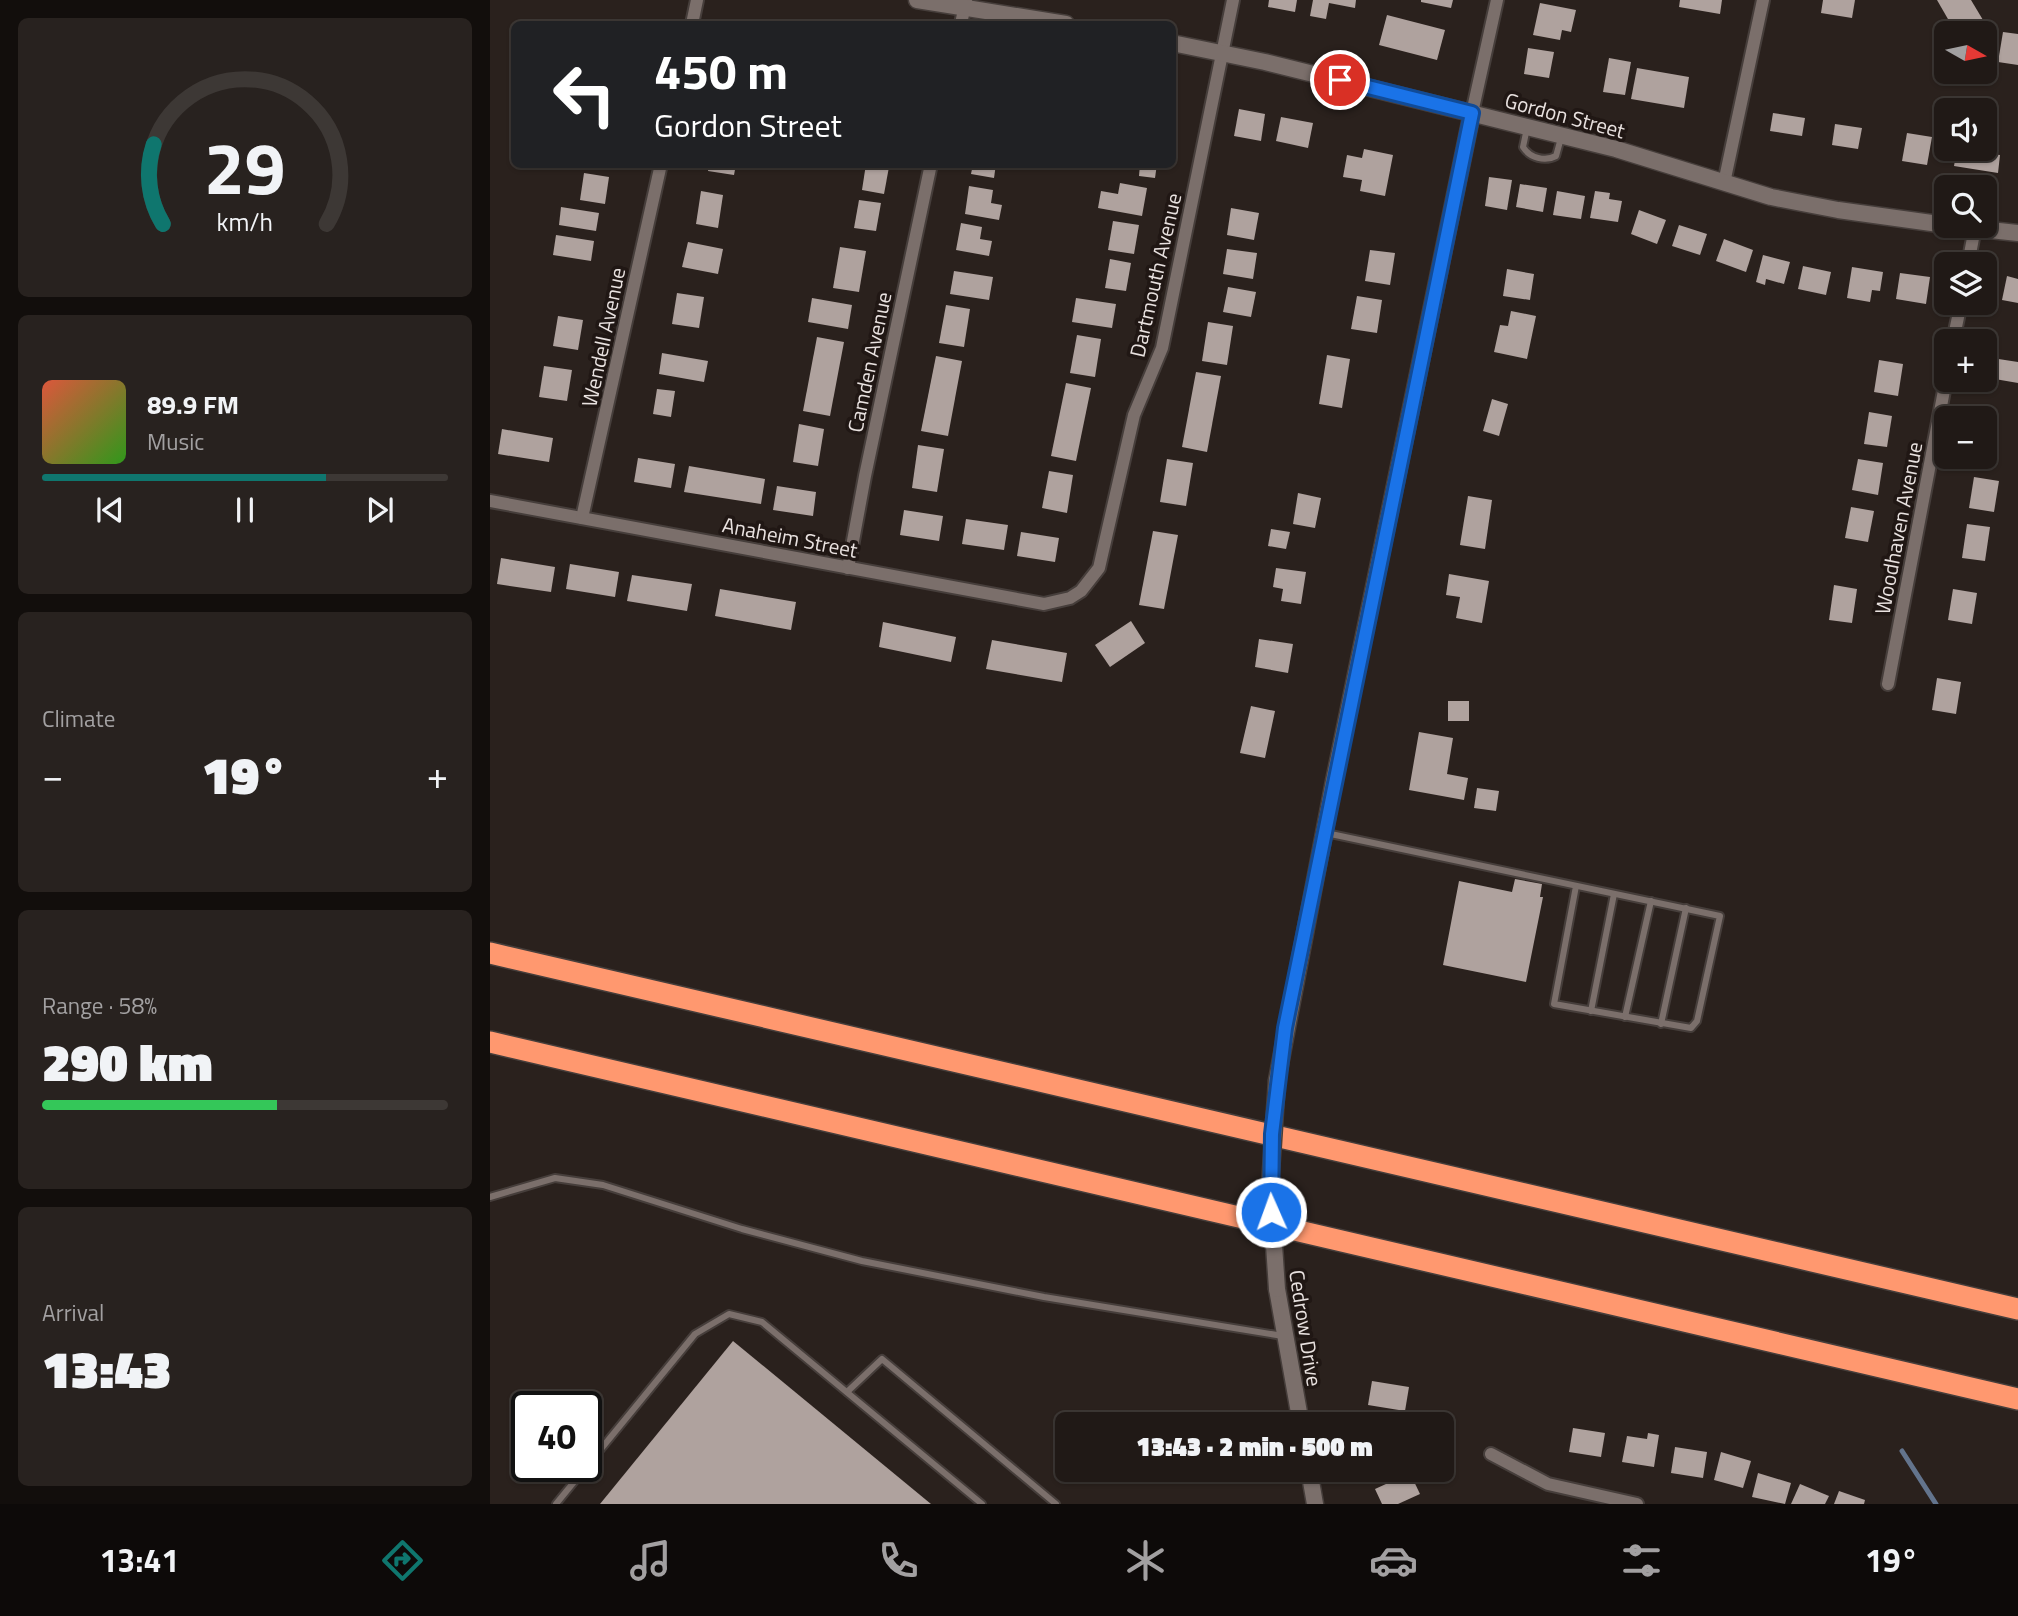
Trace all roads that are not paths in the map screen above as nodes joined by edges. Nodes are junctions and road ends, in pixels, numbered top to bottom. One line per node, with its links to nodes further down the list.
1 (697, 0): 7 (street)
2 (917, 0): 6 (street)
3 (1233, 0): 11 (street, Dartmouth Avenue)
4 (1497, 0): 12 (street, Cedrow Drive)
5 (1763, 0): 17 (street)
6 (966, 4): 8 (street); 9 (street)
7 (692, 21)
8 (962, 21)
9 (1051, 21)
10 (1176, 44): 11 (street, Gordon Street)
11 (1223, 52): 12 (street, Gordon Street); 25 (street, Dartmouth Avenue)
12 (1472, 113): 13 (street, Gordon Street); 27 (street, Cedrow Drive)
13 (1528, 127): 14 (street, Gordon Street); 14 (lane)
14 (1562, 135): 17 (street, Gordon Street)
15 (659, 168): 23 (street, Wendell Avenue)
16 (930, 168): 24 (street, Camden Avenue)
17 (1724, 183): 18 (street, Gordon Street)
18 (1934, 223)
19 (1997, 231): 20 (street)
20 (2018, 233)
21 (1944, 392): 26 (street, Woodhaven Avenue)
22 (490, 501): 23 (street, Anaheim Street)
23 (582, 518): 24 (street, Anaheim Street)
24 (848, 568): 25 (street, Anaheim Street)
25 (1082, 591)
26 (1888, 684)
27 (1324, 832): 28 (lane); 39 (street, Cedrow Drive, bridge)
28 (1576, 886): 29 (lane); 33 (lane)
29 (1614, 894): 30 (lane); 33 (lane)
30 (1651, 901): 31 (lane); 34 (lane)
31 (1686, 908): 35 (lane); 35 (lane)
32 (490, 953): 38 (highway)
33 (1591, 1011): 34 (lane)
34 (1625, 1017): 35 (lane)
35 (1661, 1024)
36 (490, 1042): 41 (highway)
37 (490, 1197): 39 (lane)
38 (2018, 1308)
39 (1285, 1337): 42 (street, Cedrow Drive)
40 (847, 1392): 45 (lane); 46 (lane); 47 (lane)
41 (2018, 1399)
42 (1299, 1412)
43 (1491, 1454): 49 (street)
44 (1311, 1482): 48 (street)
45 (556, 1504)
46 (982, 1504)
47 (1056, 1504)
48 (1315, 1504)
49 (1637, 1504)

